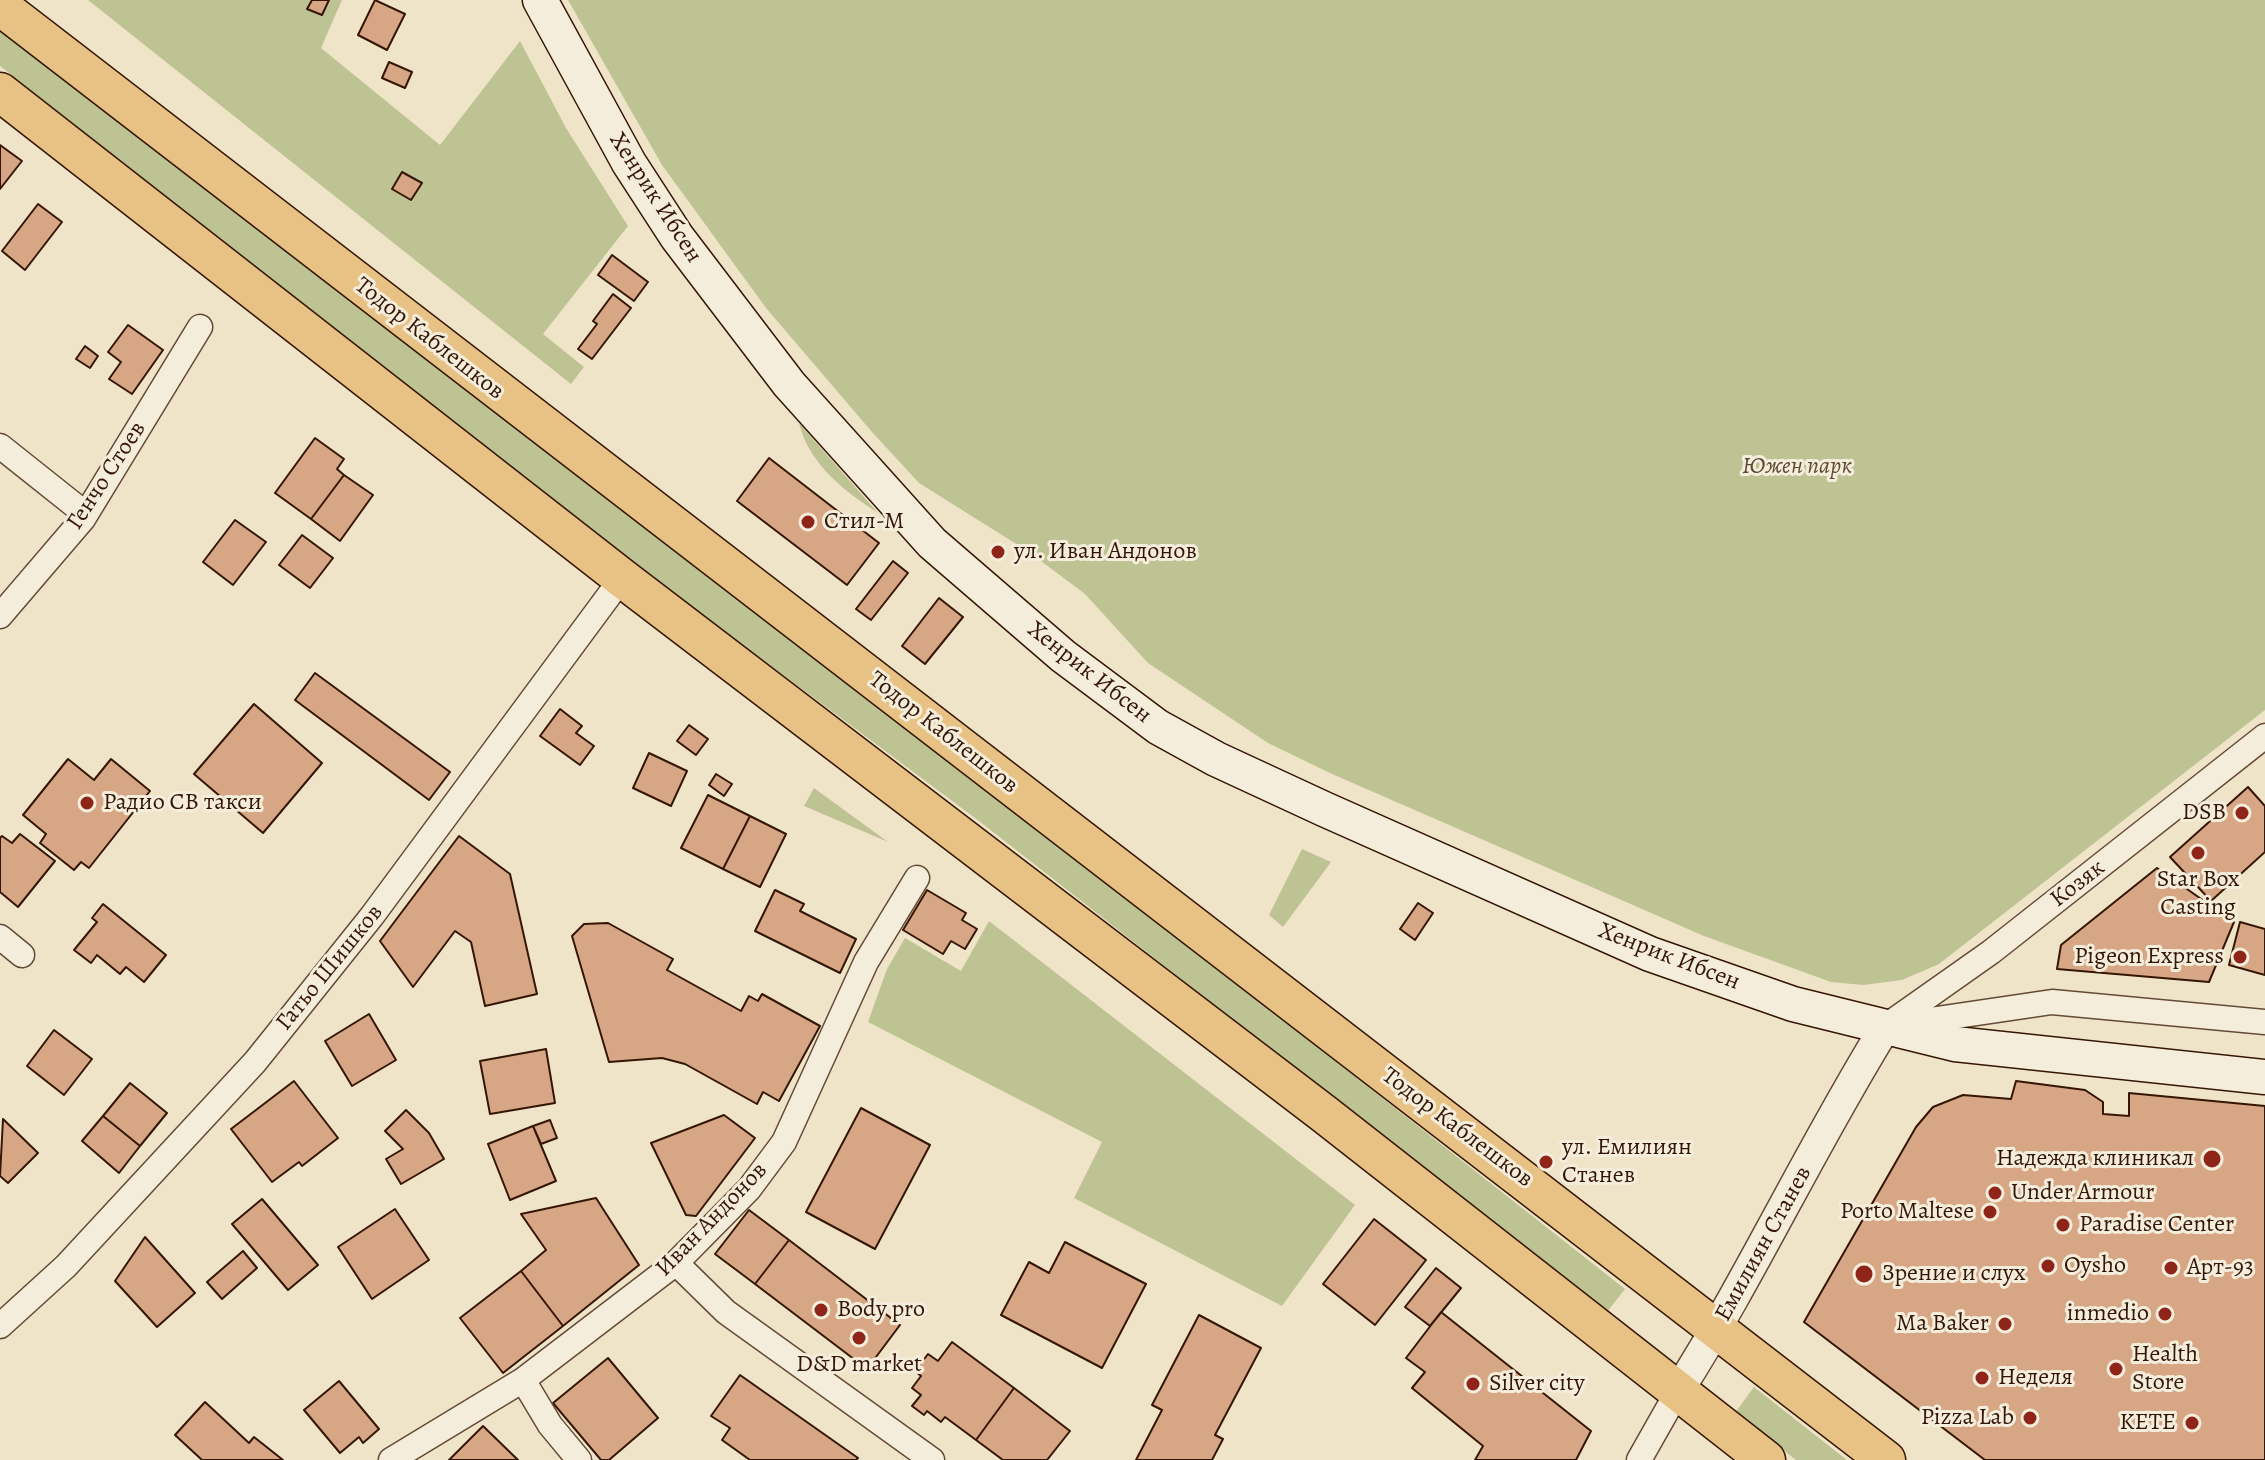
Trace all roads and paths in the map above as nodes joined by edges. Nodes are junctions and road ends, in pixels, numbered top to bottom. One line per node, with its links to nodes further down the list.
1 (540, 0): 14 (main road, Хенрик Ибсен)
2 (0, 6): 18 (main road, Тодор Каблешков)
3 (0, 92): 7 (main road)
4 (200, 327): 6 (street, Генчо Стоев)
5 (0, 446): 6 (street)
6 (83, 519): 8 (street, Генчо Стоев)
7 (622, 578): 17 (street, Гатьо Шишков); 20 (main road)
8 (0, 616)
9 (2265, 736): 14 (street, Козяк)
10 (917, 878): 16 (street, Иван Андонов)
11 (0, 937): 12 (street)
12 (22, 955)
13 (2265, 1022): 14 (street, Хенрик Ибсен)
14 (1886, 1026): 15 (main road, Хенрик Ибсен); 18 (street, Емилиян Станев)
15 (2265, 1077)
16 (676, 1263): 19 (street, Иван Андонов); 23 (street)
17 (0, 1326)
18 (1718, 1329): 20 (street, Емилиян Станев); 26 (main road, Тодор Каблешков)
19 (523, 1380): 21 (street, Иван Андонов); 22 (street)
20 (1678, 1391): 24 (street, Емилиян Станев); 25 (main road)
21 (391, 1460)
22 (579, 1460)
23 (932, 1460)
24 (1639, 1460)
25 (1766, 1460)
26 (1886, 1460)

